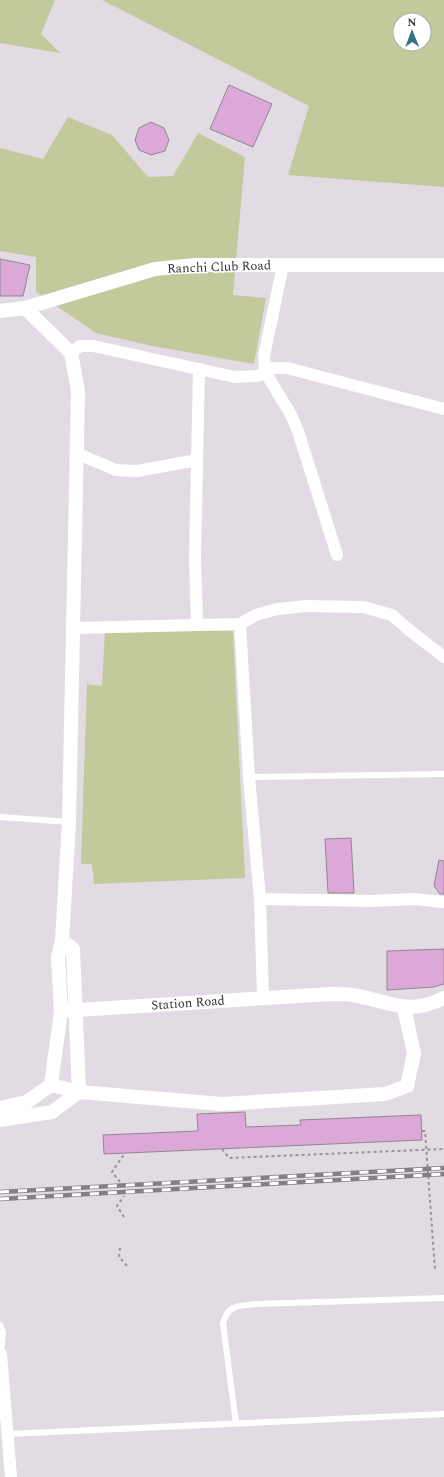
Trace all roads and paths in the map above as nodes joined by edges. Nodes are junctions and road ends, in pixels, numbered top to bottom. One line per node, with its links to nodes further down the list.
1 (283, 265): 2 (street, Ranchi Club Road); 3 (street, Ranchi Club Road); 7 (street)
2 (444, 265)
3 (25, 308): 4 (street, Ranchi Club Road); 5 (street)
4 (0, 312)
5 (71, 353): 6 (street); 9 (street)
6 (199, 369): 7 (street); 10 (street)
7 (264, 372): 8 (street); 11 (street)
8 (444, 410)
9 (76, 453): 10 (street); 14 (street)
10 (197, 460): 12 (street)
11 (337, 555)
12 (197, 624): 13 (street); 14 (street)
13 (240, 624): 15 (street); 17 (street)
14 (73, 628): 19 (street)
15 (444, 657)
16 (444, 774): 17 (lane)
17 (249, 777): 20 (street)
18 (0, 817): 19 (lane)
19 (69, 822): 22 (street)
20 (260, 899): 21 (street); 23 (street)
21 (444, 902)
22 (62, 940): 26 (street); 27 (street)
23 (263, 998): 25 (street, Station Road); 27 (street, Station Road)
24 (444, 998): 25 (street, Station Road)
25 (404, 1008): 29 (street)
26 (61, 1011): 27 (street, Station Road); 28 (street)
27 (77, 1011): 29 (street)
28 (51, 1085): 29 (street); 30 (street)
29 (79, 1092): 31 (street)
30 (0, 1108)
31 (0, 1120)
32 (422, 1131): 41 (path)
33 (222, 1149): 34 (path)
34 (444, 1149)
35 (125, 1153): 36 (path)
36 (120, 1182)
37 (124, 1196): 38 (path)
38 (124, 1217)
39 (120, 1248): 40 (path)
40 (128, 1267)
41 (435, 1270)
42 (444, 1298): 46 (lane)
43 (0, 1325): 44 (lane)
44 (1, 1354): 47 (street)
45 (444, 1414): 46 (lane)
46 (236, 1424): 47 (lane)
47 (8, 1434): 48 (street)
48 (11, 1477)

